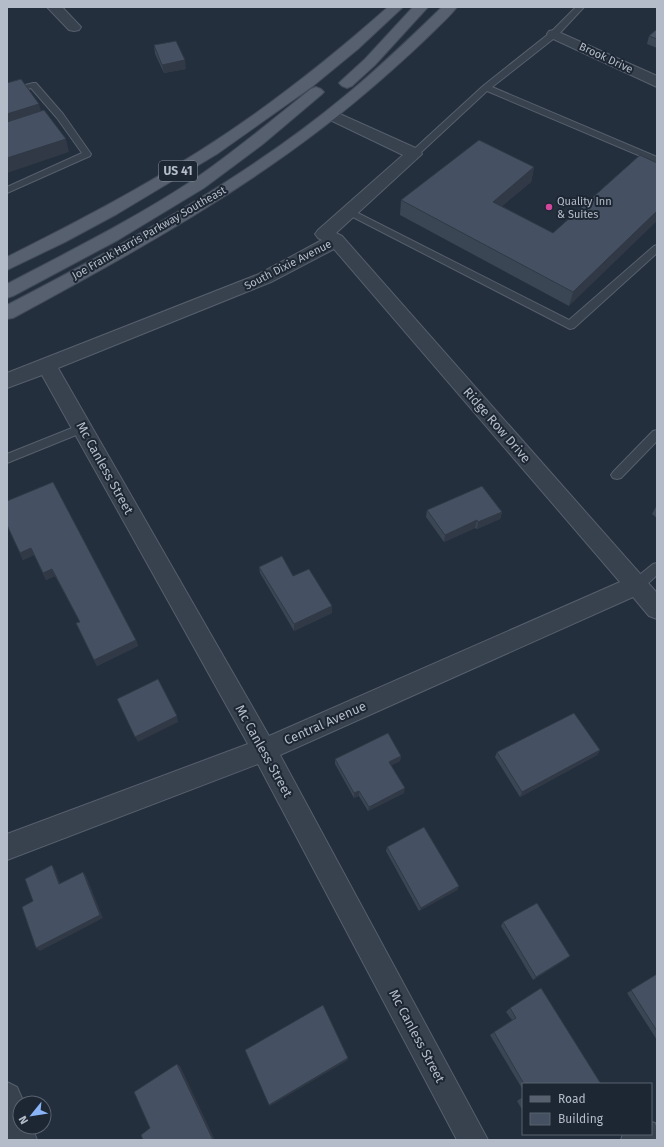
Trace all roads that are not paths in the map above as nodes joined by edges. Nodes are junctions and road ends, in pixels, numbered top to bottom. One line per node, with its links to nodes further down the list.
1 (54, 7): 6 (street)
2 (396, 7): 8 (main road, US 41)
3 (421, 7): 13 (main road)
4 (450, 7): 12 (main road, Joe Frank Harris Parkway Southeast)
5 (580, 7): 7 (lane)
6 (74, 27)
7 (554, 34): 9 (street, Brook Drive); 10 (lane)
8 (338, 60): 20 (main road, US 41); 21 (main road)
9 (657, 82)
10 (486, 88): 14 (lane); 15 (lane)
11 (7, 93): 16 (lane)
12 (331, 115): 13 (main road, Joe Frank Harris Parkway Southeast); 14 (street)
13 (306, 133): 22 (main road, Joe Frank Harris Parkway Southeast)
14 (414, 154): 17 (street, South Dixie Avenue)
15 (657, 160)
16 (7, 190)
17 (350, 212): 18 (street, South Dixie Avenue); 19 (lane)
18 (336, 240): 23 (street, South Dixie Avenue); 30 (street, Ridge Row Drive)
19 (657, 248)
20 (7, 264)
21 (7, 292)
22 (7, 313)
23 (47, 366): 24 (street, South Dixie Avenue); 25 (street, Mc Canless Street)
24 (7, 382)
25 (82, 428): 27 (lane); 32 (street, Mc Canless Street)
26 (657, 434): 28 (lane)
27 (7, 459)
28 (617, 475)
29 (657, 568): 30 (lane)
30 (636, 585): 31 (street, Ridge Row Drive); 32 (street, Central Avenue)
31 (657, 609)
32 (264, 750): 33 (street, Central Avenue); 36 (street, Mc Canless Street)
33 (7, 847)
34 (7, 1096): 35 (street)
35 (22, 1140)
36 (473, 1140)

